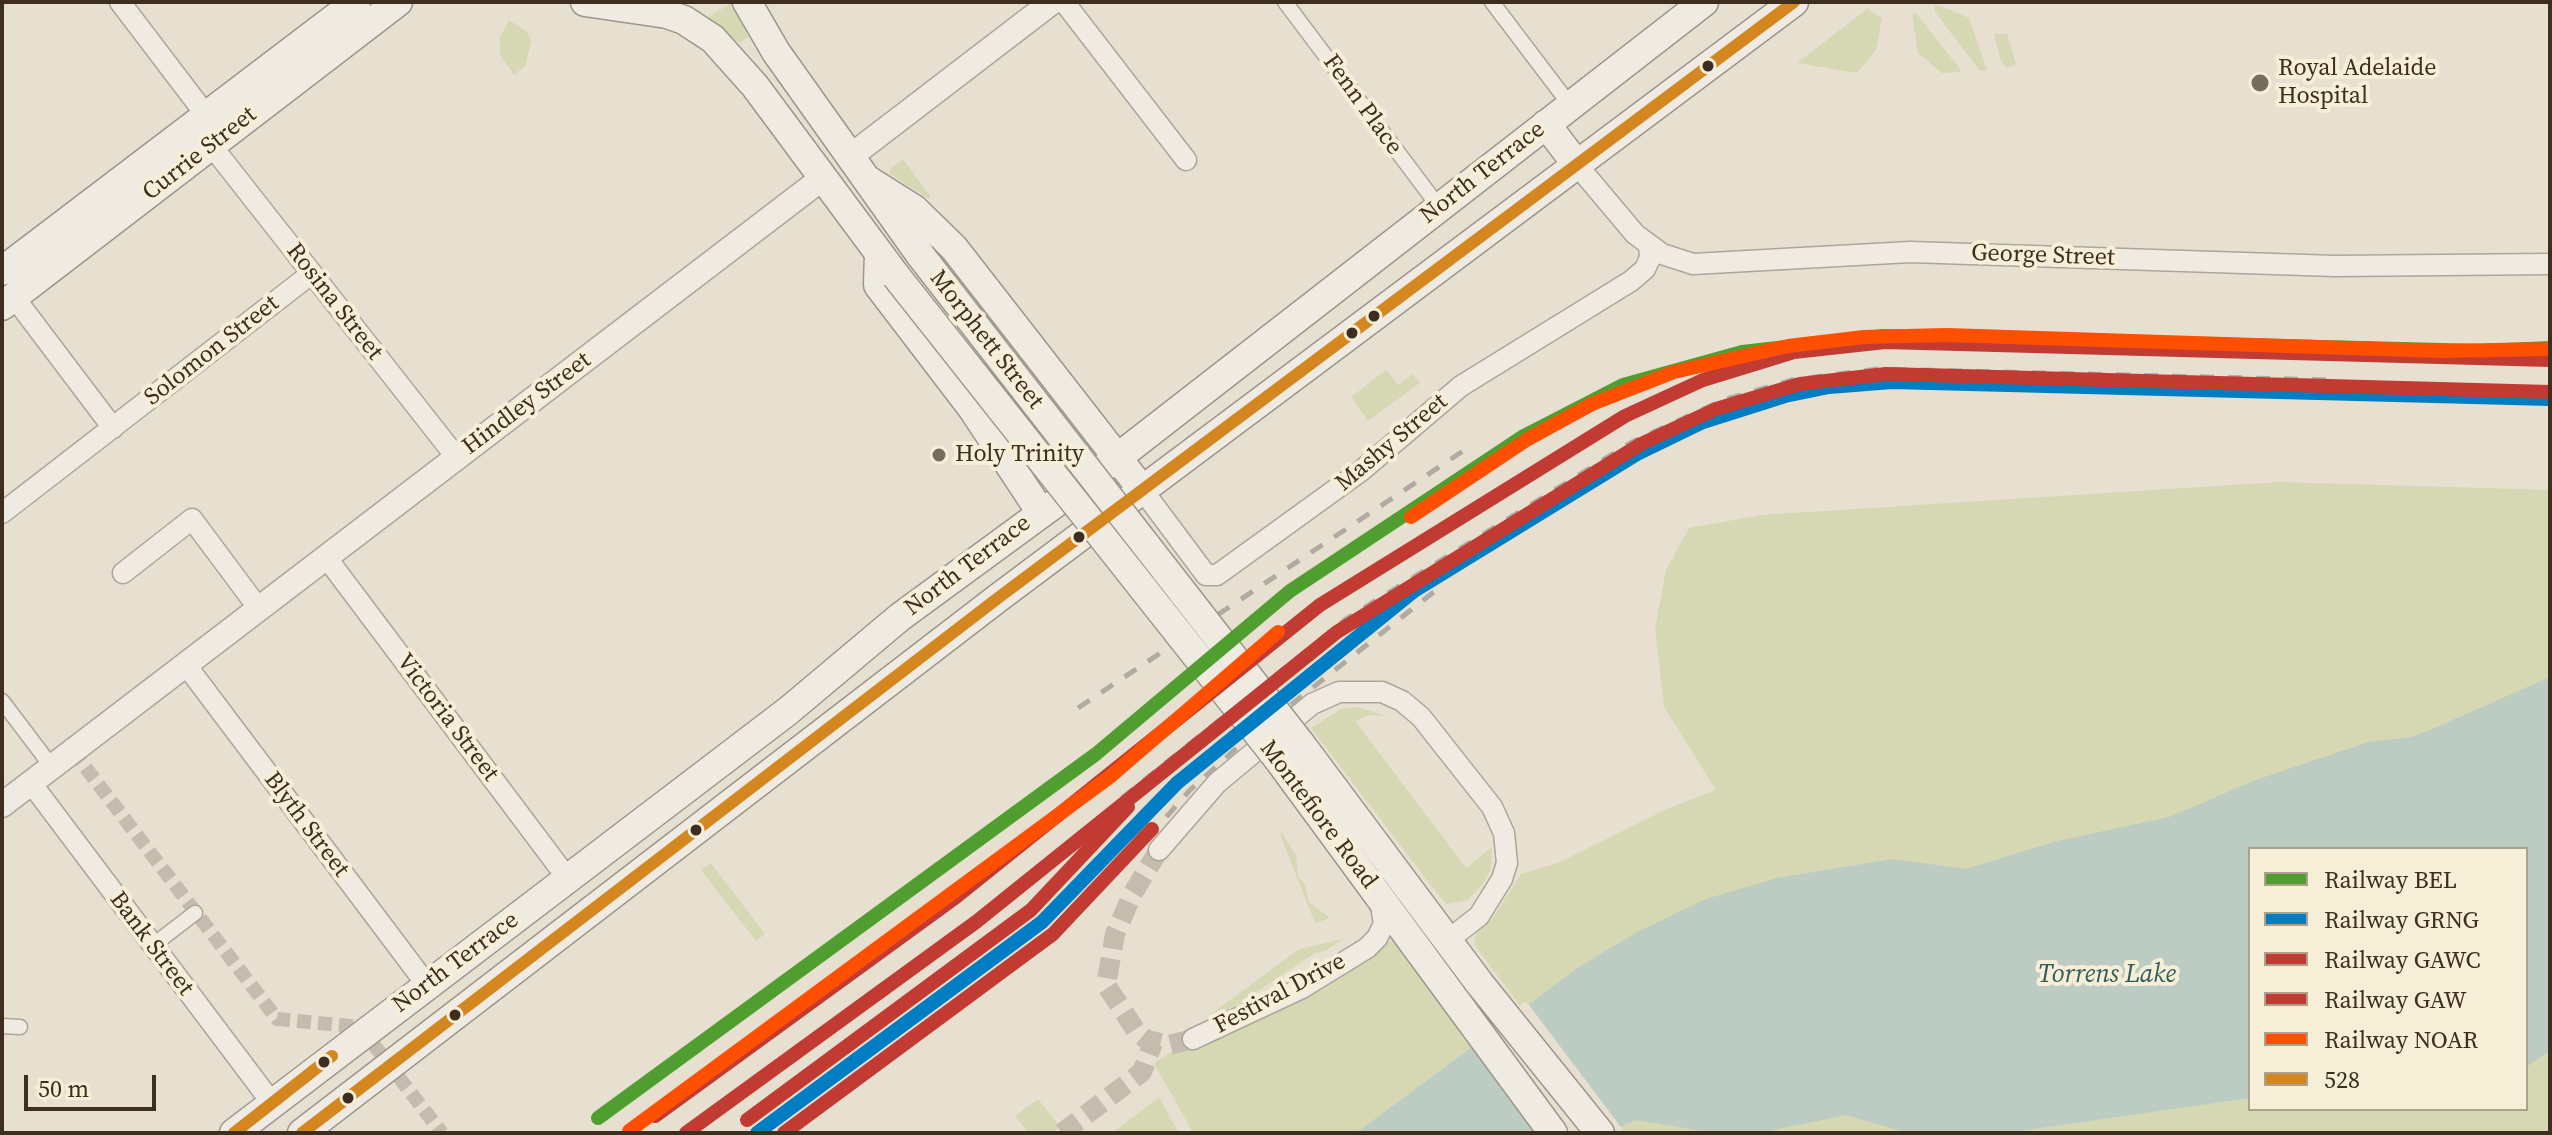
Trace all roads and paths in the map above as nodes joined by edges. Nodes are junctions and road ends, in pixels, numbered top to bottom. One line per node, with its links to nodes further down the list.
1 (120, 2): 13 (street)
2 (356, 2): 13 (main road, Currie Street)
3 (398, 2): 15 (main road, Currie Street)
4 (747, 2): 16 (main road, Morphett Street)
5 (1052, 2): 16 (street, Hindley Street)
6 (1064, 2): 17 (street)
7 (1285, 2): 21 (street, Fenn Place)
8 (1492, 2): 12 (street)
9 (1704, 2): 12 (main road, North Terrace)
10 (1794, 2): 18 (main road, North Terrace)
11 (605, 4): 19 (main road, Morphett Street)
12 (1570, 105): 14 (main road, North Terrace)
13 (206, 115): 25 (main road, Currie Street)
14 (1546, 124): 18 (main road); 21 (main road, North Terrace)
15 (211, 145): 26 (street, Rosina Street); 28 (main road, Currie Street)
16 (851, 156): 19 (main road, Hindley Street); 20 (main road, Morphett Street)
17 (1186, 160)
18 (1577, 165): 22 (street, George Street); 32 (main road, North Terrace)
19 (824, 177): 23 (main road, Morphett Street); 30 (street, Hindley Street)
20 (868, 180): 31 (main road); 42 (main road, Morphett Street, bridge)
21 (1439, 207): 31 (main road, North Terrace)
22 (1649, 245): 24 (street, George Street); 32 (street, Mashy Street)
23 (879, 253): 27 (main road, Morphett Street); 33 (main road)
24 (2550, 264)
25 (2, 271)
26 (311, 274): 29 (street, Solomon Street); 30 (street, Rosina Street)
27 (896, 276): 42 (main road, Montefiore Road, bridge)
28 (8, 301): 29 (street)
29 (113, 428): 34 (street, Solomon Street)
30 (457, 458): 35 (street, Hindley Street)
31 (1117, 458): 32 (main road); 33 (main road, North Terrace)
32 (1144, 492): 38 (main road, North Terrace)
33 (1040, 511): 36 (main road, North Terrace)
34 (2, 513)
35 (326, 557): 39 (street, Hindley Street); 47 (street, Victoria Street)
36 (960, 572): 38 (main road); 47 (main road, North Terrace)
37 (123, 573): 39 (street)
38 (1011, 589): 49 (main road, North Terrace)
39 (259, 609): 40 (street, Hindley Street)
40 (186, 665): 43 (street, Hindley Street); 55 (street, Blyth Street)
41 (2, 701): 43 (street)
42 (1289, 751): 48 (main road, Montefiore Road); 51 (main road, Montefiore Road)
43 (52, 767): 44 (street, Hindley Street)
44 (31, 783): 45 (street, Hindley Street); 52 (street, Bank Street)
45 (2, 805)
46 (1159, 850): 51 (street)
47 (568, 879): 49 (main road); 55 (main road, North Terrace)
48 (1380, 899): 53 (street, Festival Drive); 54 (main road, Montefiore Road)
49 (593, 911): 61 (main road, North Terrace)
50 (195, 913): 52 (street)
51 (1448, 940): 63 (main road, Montefiore Road)
52 (152, 946): 59 (street, Bank Street)
53 (1367, 948): 54 (street, Festival Drive); 58 (street, Festival Drive)
54 (1415, 948): 62 (main road, Montefiore Road)
55 (427, 985): 59 (main road, North Terrace)
56 (2, 1026): 57 (street)
57 (20, 1027)
58 (1193, 1039)
59 (272, 1103): 60 (main road, North Terrace)
60 (234, 1133)
61 (302, 1133)
62 (1553, 1133)
63 (1600, 1133)

